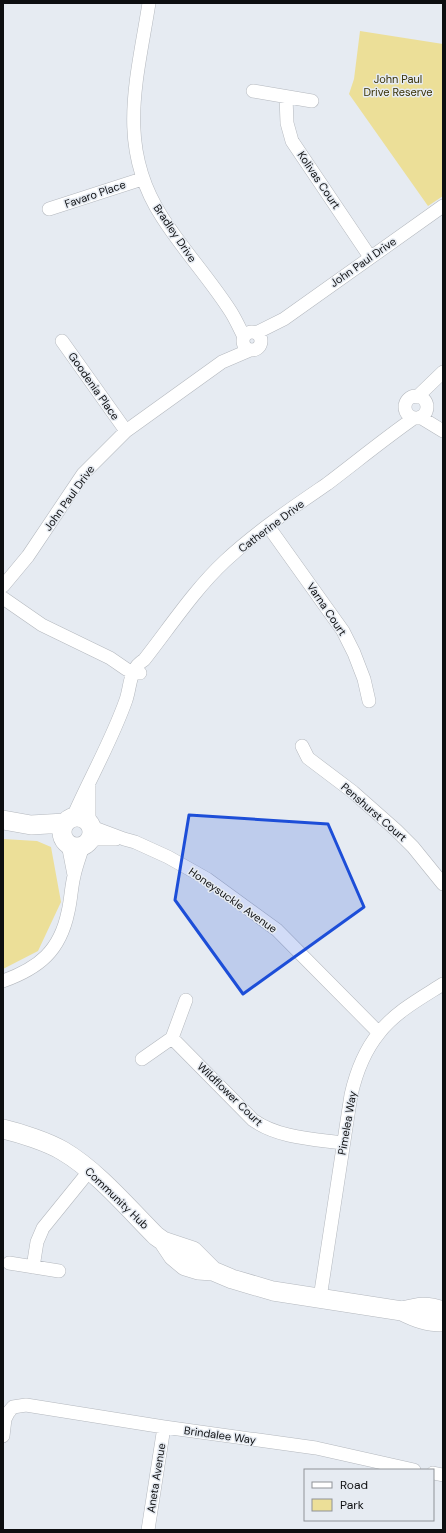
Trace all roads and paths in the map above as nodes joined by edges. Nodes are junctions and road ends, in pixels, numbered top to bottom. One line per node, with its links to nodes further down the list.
1 (149, 3): 5 (street, Bradley Drive)
2 (254, 92): 3 (street)
3 (286, 97): 4 (street); 8 (street, Kolivas Court)
4 (312, 101)
5 (142, 179): 7 (street, Favaro Place); 9 (street, Bradley Drive)
6 (443, 206): 8 (street, John Paul Drive)
7 (49, 210)
8 (370, 257): 9 (street, John Paul Drive)
9 (251, 339): 14 (street, John Paul Drive)
10 (62, 340): 14 (street, Goodenia Place)
11 (443, 373): 12 (street, Catherine Drive)
12 (418, 409): 13 (street); 15 (street, Catherine Drive)
13 (443, 430)
14 (126, 431): 16 (street, John Paul Drive)
15 (268, 526): 18 (street, Catherine Drive); 19 (street, Varna Court)
16 (3, 586)
17 (3, 598): 18 (street)
18 (135, 671): 22 (street)
19 (369, 701)
20 (302, 746): 23 (street, Penshurst Court)
21 (3, 820): 22 (street)
22 (78, 832): 24 (street); 27 (street, Honeysuckle Avenue)
23 (443, 884)
24 (3, 981)
25 (443, 984): 27 (street, Pimelea Way)
26 (186, 1000): 28 (street)
27 (379, 1033): 31 (street, Pimelea Way)
28 (172, 1038): 29 (street); 31 (street, Wildflower Court)
29 (142, 1060)
30 (3, 1129): 32 (street, Community Hub)
31 (343, 1143): 36 (street, Pimelea Way)
32 (90, 1170): 34 (street); 36 (street, Community Hub)
33 (9, 1263): 34 (street)
34 (33, 1267): 35 (street)
35 (59, 1271)
36 (320, 1298): 38 (street, Community Hub)
37 (443, 1310): 38 (street, Community Hub)
38 (402, 1311): 39 (street, Community Hub)
39 (443, 1322)
40 (164, 1427): 41 (street, Brindalee Way); 42 (street, Brindalee Way); 43 (street, Aneta Avenue)
41 (3, 1436)
42 (410, 1469)
43 (148, 1530)

